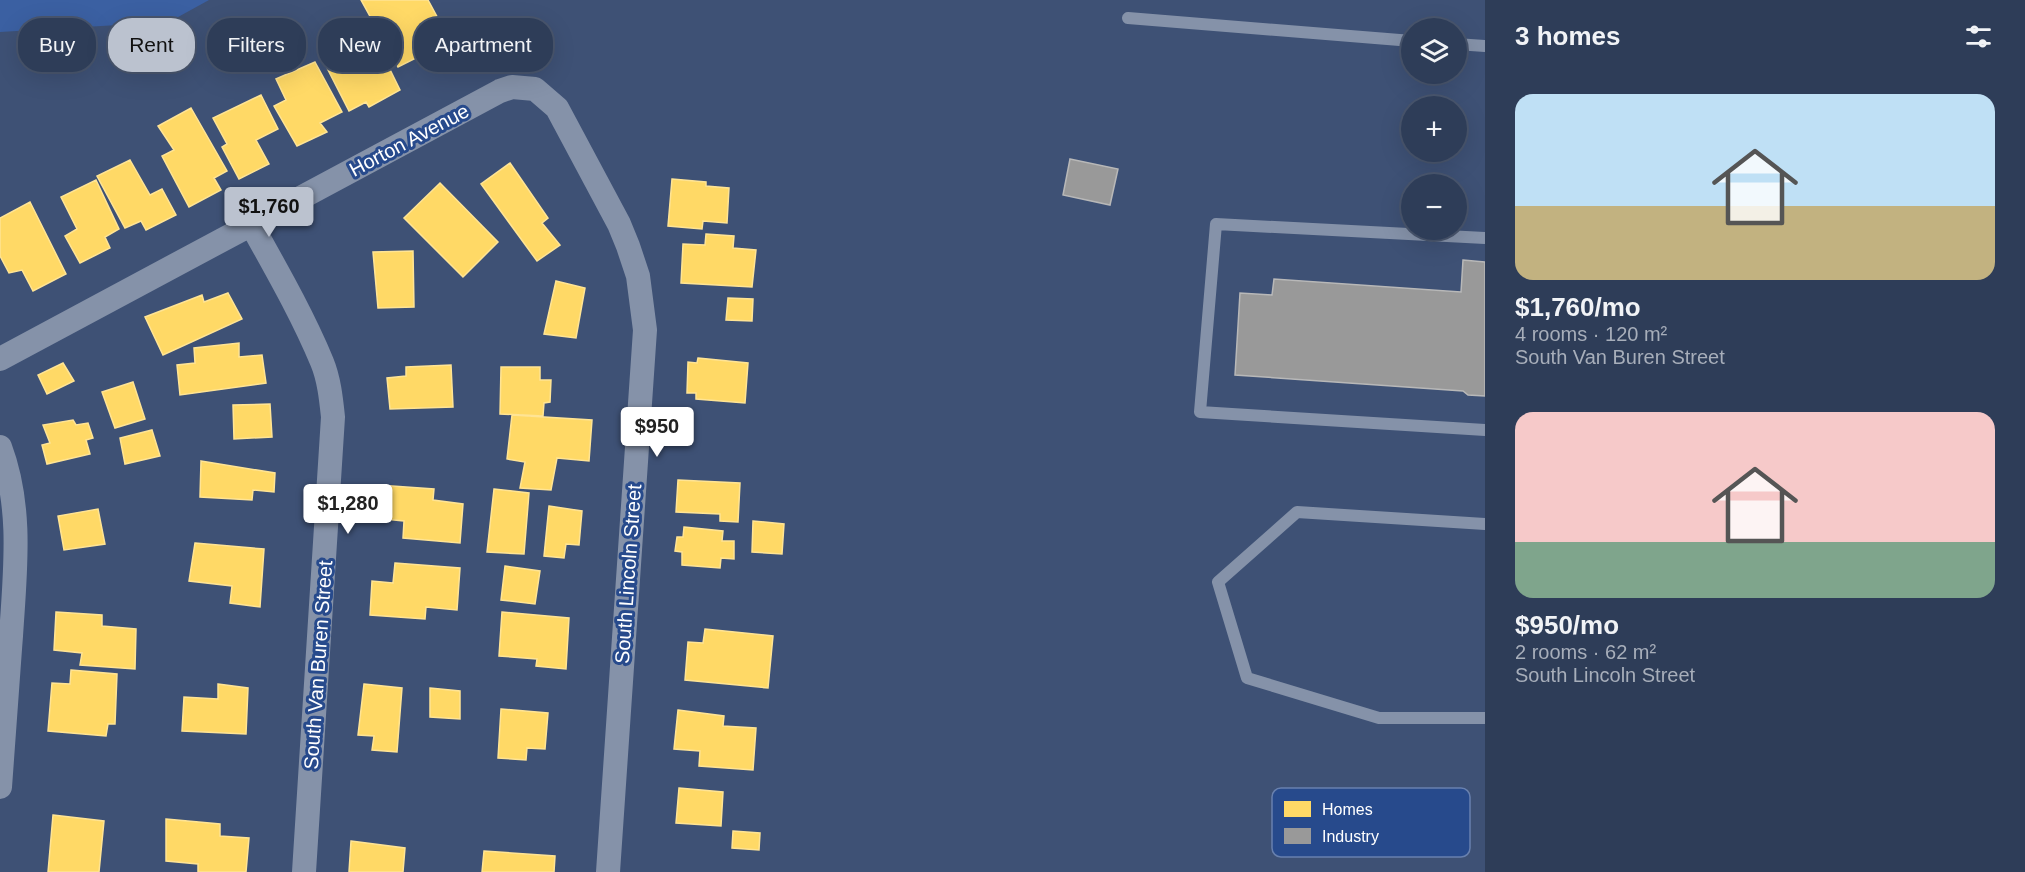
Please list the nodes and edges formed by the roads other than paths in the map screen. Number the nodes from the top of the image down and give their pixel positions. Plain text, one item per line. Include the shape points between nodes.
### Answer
1 (1128, 18) dead end
2 (1401, 39) edge
3 (1467, 45) edge
4 (1485, 46) edge
5 (535, 89) joint
6 (251, 224) junction
7 (1485, 238) edge
8 (0, 359) edge
9 (1485, 430) edge
10 (0, 447) edge
11 (1485, 524) edge
12 (1485, 718) edge
13 (0, 787) edge
14 (304, 872) edge
15 (608, 872) edge

1 - 2 lane
3 - 4 lane
5 - 6 street, Horton Avenue via 512,87 501,91
5 - 15 street, South Lincoln Street via 557,108 619,224 638,276 645,330
6 - 8 street, Horton Avenue
6 - 14 street, South Van Buren Street via 322,363 333,417
7 - 9 lane via 1216,224 1200,412
10 - 13 street via 14,494 16,520
11 - 12 lane via 1297,512 1218,582 1247,678 1379,718

